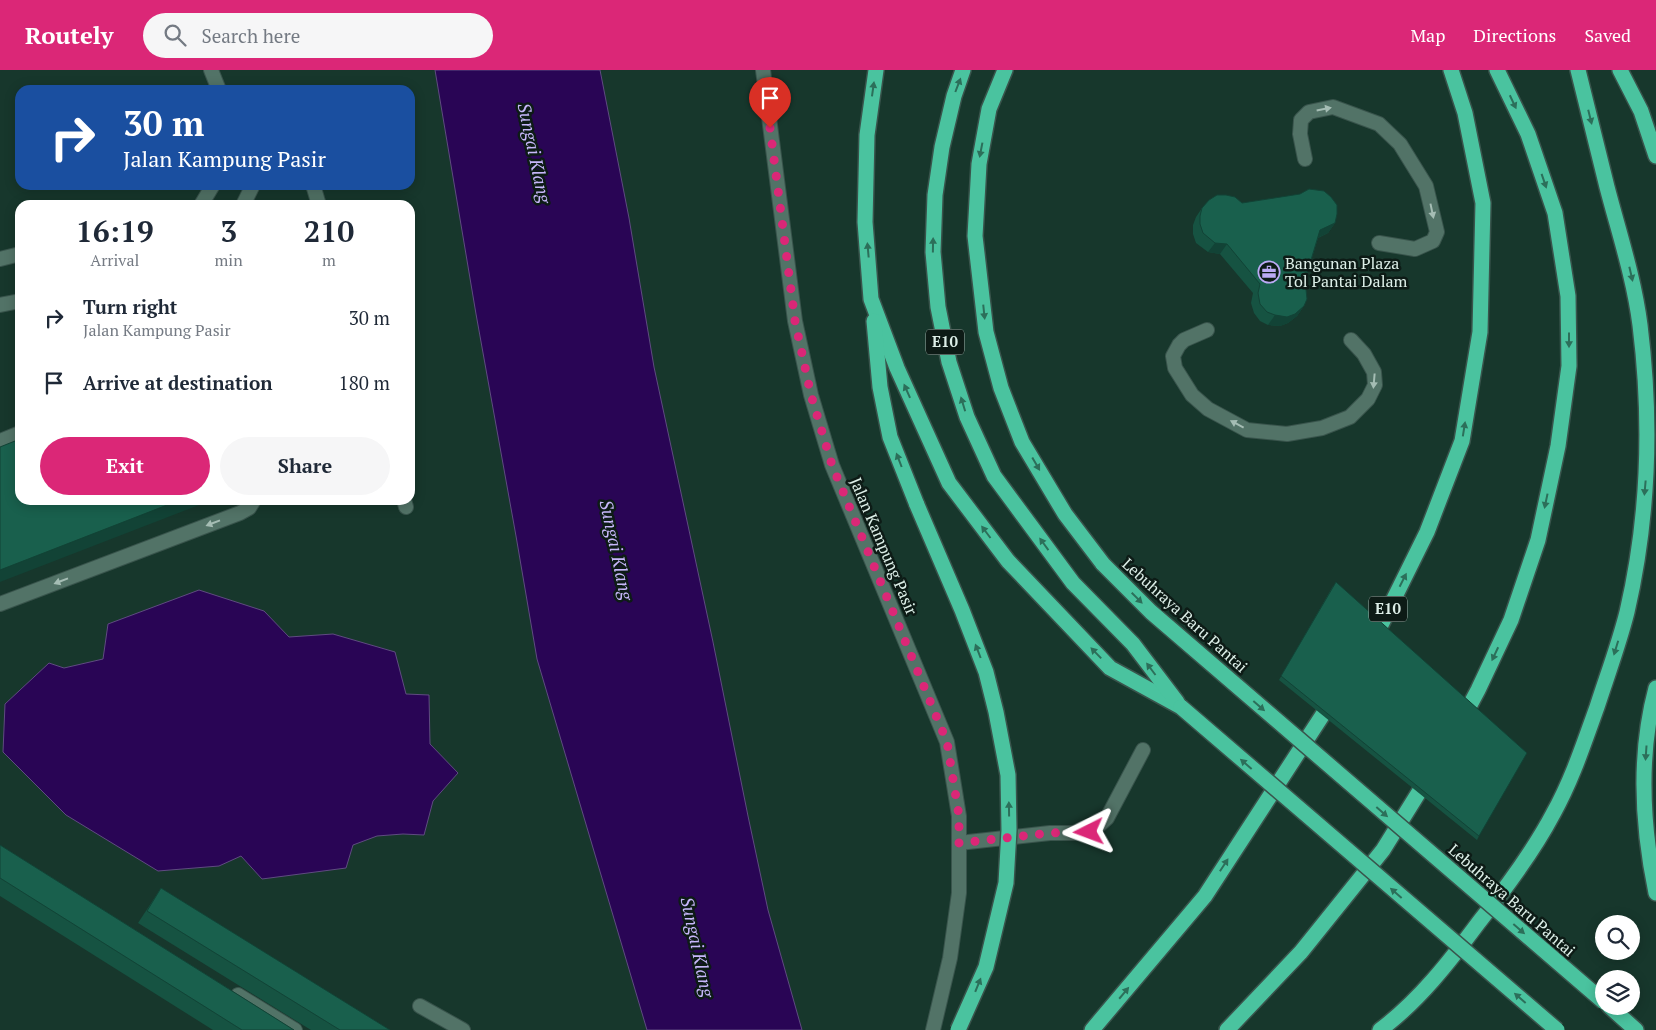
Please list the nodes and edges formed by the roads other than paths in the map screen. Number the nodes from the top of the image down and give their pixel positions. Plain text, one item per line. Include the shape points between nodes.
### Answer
1 (211, 70) edge
2 (763, 70) edge
3 (876, 70) edge
4 (964, 70) edge
5 (1005, 70) edge
6 (1451, 70) edge
7 (1497, 70) edge
8 (1578, 70) edge
9 (1620, 70) edge
10 (216, 85) edge
11 (1656, 156) edge
12 (1305, 159) dead end
13 (1379, 244) dead end
14 (15, 255) edge
15 (0, 258) edge
16 (871, 299) junction
17 (15, 302) edge
18 (0, 305) edge
19 (1207, 330) dead end
20 (1351, 340) dead end
21 (15, 435) edge
22 (0, 441) edge
23 (251, 505) edge
24 (0, 604) edge
25 (1364, 650) edge
26 (1656, 688) edge
27 (1339, 689) edge
28 (1181, 708) junction
29 (1455, 732) edge
30 (1143, 750) dead end
31 (1435, 766) edge
32 (959, 843) junction
33 (1656, 893) edge
34 (228, 988) edge
35 (1595, 994) edge
36 (420, 1006) dead end
37 (1618, 1015) edge
38 (295, 1030) edge
39 (463, 1030) edge
40 (933, 1030) edge
41 (958, 1030) edge
42 (1092, 1030) edge
43 (1227, 1030) edge
44 (1380, 1030) edge
45 (1557, 1030) edge
46 (1636, 1030) edge

1 - 10 street
2 - 32 street, Jalan Kampung Pasir via 795,321 811,395 832,465 947,742 959,816
16 -> 3 highway, E10 via 865,222 866,144
28 -> 4 highway, E10 via 1133,644 1073,583 994,476 967,417 949,362 938,307 933,252 935,195 942,147
5 -> 35 highway, Lebuhraya Baru Pantai / E10, bridge via 989,109 979,164 975,236 986,332 1000,388 1022,442 1065,514 1103,564 1151,612
25 -> 6 highway, E10 via 1380,627 1427,532 1462,441 1480,332 1483,203 1466,113
7 -> 29 highway via 1528,134 1555,213 1568,296 1569,366 1558,446 1538,540 1511,620
8 -> 44 highway via 1632,277 1645,372 1648,463 1641,540 1627,613 1579,758 1553,814 1513,878 1472,932 1425,990
9 - 11 highway via 1641,111
12 -> 13 street via 1301,120 1309,112 1333,107 1379,124 1400,144 1426,186 1436,232 1433,241 1414,249
14 - 15 street
28 -> 16 highway, E10 via 1110,668 1008,560 949,483 897,368
41 -> 16 highway, bridge via 986,967 1006,883 1008,775 986,672 890,437 880,386
17 - 18 street
20 -> 19 street via 1374,372 1375,385 1368,400 1350,417 1322,428 1287,434 1247,430 1208,409 1192,395 1175,368 1174,356 1184,340
21 - 22 street
23 -> 24 street via 240,513
26 -> 33 highway via 1646,749 1643,796
42 -> 27 highway via 1205,896
45 -> 28 highway, E10, bridge
30 - 32 street via 1107,818 1096,828 1081,833 1050,833
31 - 43 highway via 1377,857 1301,952
32 - 40 street, Jalan Kampung Pasir via 959,893 950,958
34 - 38 street
36 - 39 street
37 - 46 highway

